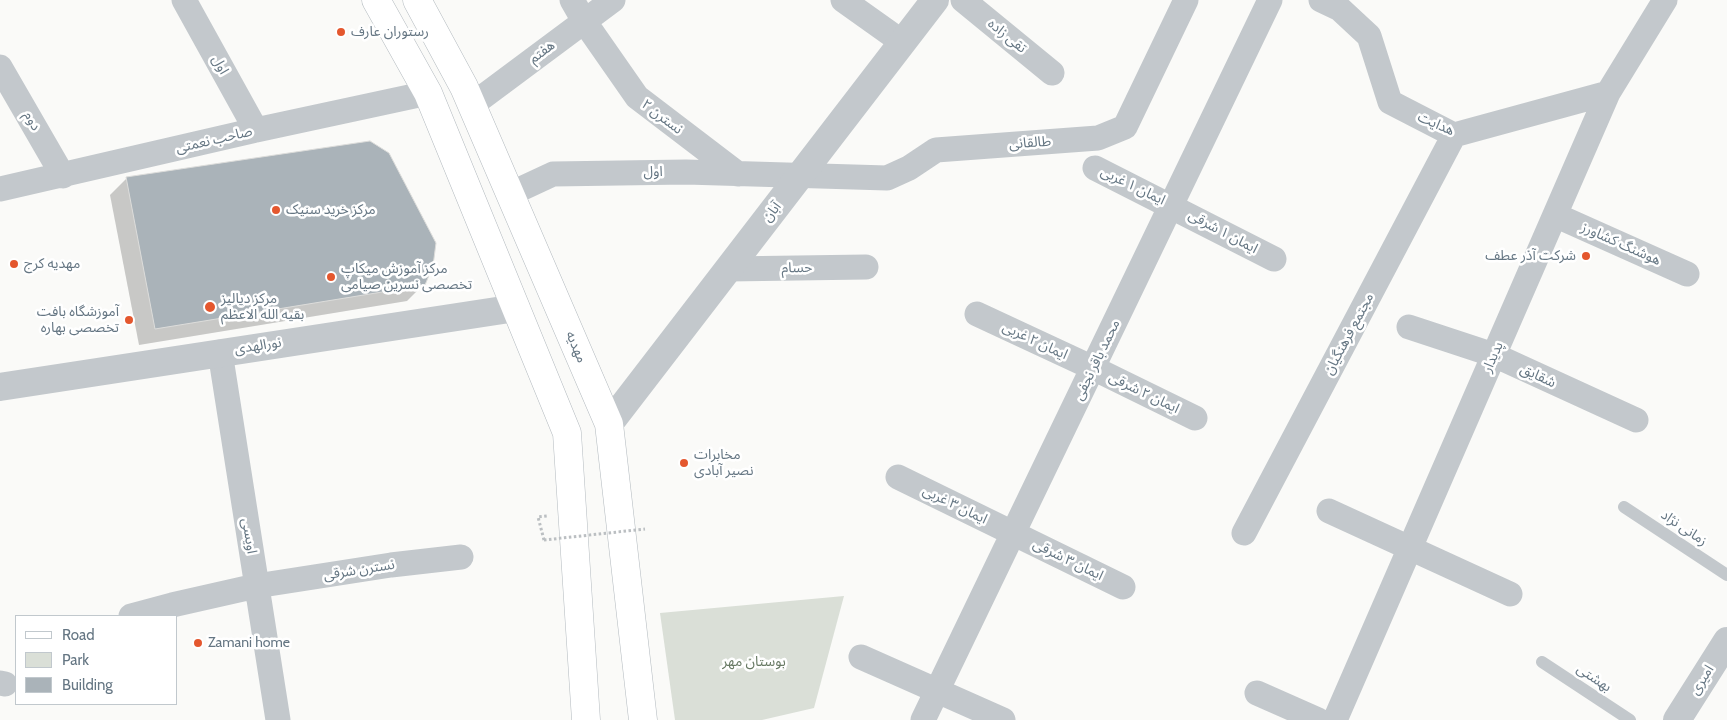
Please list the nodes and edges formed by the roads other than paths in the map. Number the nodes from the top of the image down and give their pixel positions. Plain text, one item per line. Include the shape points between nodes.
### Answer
1 (184, 0) edge
2 (376, 0) edge
3 (417, 0) edge
4 (613, 0) edge
5 (843, 0) edge
6 (934, 0) edge
7 (963, 0) edge
8 (1186, 0) edge
9 (1270, 0) edge
10 (1322, 0) edge
11 (1665, 0) edge
12 (578, 11) edge
13 (902, 42) junction
14 (0, 67) edge
15 (1052, 73) dead end
16 (428, 93) junction
17 (1608, 93) junction
18 (472, 105) junction
19 (256, 130) junction
20 (1454, 135) junction
21 (1095, 168) dead end
22 (738, 174) junction
23 (800, 175) junction
24 (63, 176) junction
25 (0, 189) edge
26 (510, 194) junction
27 (1171, 205) junction
28 (1555, 215) junction
29 (1274, 259) dead end
30 (866, 267) dead end
31 (728, 269) junction
32 (1687, 274) dead end
33 (516, 308) junction
34 (977, 314) dead end
35 (1410, 327) dead end
36 (220, 352) junction
37 (1494, 356) junction
38 (1093, 368) junction
39 (0, 387) edge
40 (1195, 418) dead end
41 (1636, 420) dead end
42 (609, 424) junction
43 (898, 477) dead end
44 (1624, 506) dead end
45 (1329, 511) dead end
46 (1013, 533) junction
47 (1244, 533) dead end
48 (1410, 547) junction
49 (461, 557) dead end
50 (1727, 575) edge
51 (256, 586) junction
52 (1123, 587) dead end
53 (1510, 594) dead end
54 (135, 615) edge
55 (1727, 641) edge
56 (861, 657) dead end
57 (1542, 662) dead end
58 (937, 691) junction
59 (1257, 694) dead end
60 (278, 720) edge
61 (586, 720) edge
62 (643, 720) edge
63 (923, 720) edge
64 (1003, 720) edge
65 (1318, 720) edge
66 (1335, 720) edge
67 (1630, 720) edge
68 (1676, 720) edge

1 - 19 street, اول
2 - 16 main road
3 - 18 main road, مهدیه
4 - 12 street, هفتم
5 - 13 street
6 - 13 street, آبان
7 - 15 street, تقی زاده
8 - 23 street, طالقانی via 1125,127 1098,138 936,150 887,178
9 - 27 street, محمد باقر نجفی
10 - 20 street, هدایت via 1340,9 1369,36 1390,102
11 - 17 street, پدیدار
12 - 18 street, هفتم
12 - 22 street, نسترن ۲ via 636,97
13 - 23 street, آبان
14 - 24 street, دوم
16 - 19 street, صاحب نعمتی
16 - 33 main road
17 - 20 street, هدایت
17 - 28 street, پدیدار
18 - 26 main road, مهدیه
19 - 24 street, صاحب نعمتی
20 - 47 street, مجتمع فرهنگیان
21 - 27 street, ایمان ۱ غربی
22 - 23 street, اول
22 - 26 street, اول via 553,174
23 - 31 street, آبان
24 - 25 street, صاحب نعمتی
26 - 42 main road, مهدیه
27 - 29 street, ایمان ۱ شرقی
27 - 38 street, محمد باقر نجفی
28 - 32 street, هوشنگ کشاورز
28 - 37 street, پدیدار
30 - 31 street, حسام
31 - 42 street, آبان
33 - 36 street, نورالهدی
33 - 61 main road via 567,433
34 - 38 street, ایمان ۲ غربی
35 - 37 street, شقایق
36 - 39 street, نورالهدی
36 - 51 street, اویسی
37 - 41 street, شقایق
37 - 48 street, پدیدار
38 - 40 street, ایمان ۲ شرقی
38 - 46 street, محمد باقر نجفی
42 - 62 main road, مهدیه
43 - 46 street, ایمان ۳ غربی
44 - 50 lane, زمانی نژاد
45 - 48 street
46 - 52 street, ایمان ۳ شرقی
46 - 58 street, محمد باقر نجفی
48 - 53 street
48 - 66 street, پدیدار
49 - 51 street, نسترن شرقی
51 - 54 street, نسترن شرقی
51 - 60 street, اویسی
55 - 68 street, امیری
56 - 58 street
57 - 67 lane, بهشتی
58 - 63 street, محمد باقر نجفی
58 - 64 street
59 - 65 street

